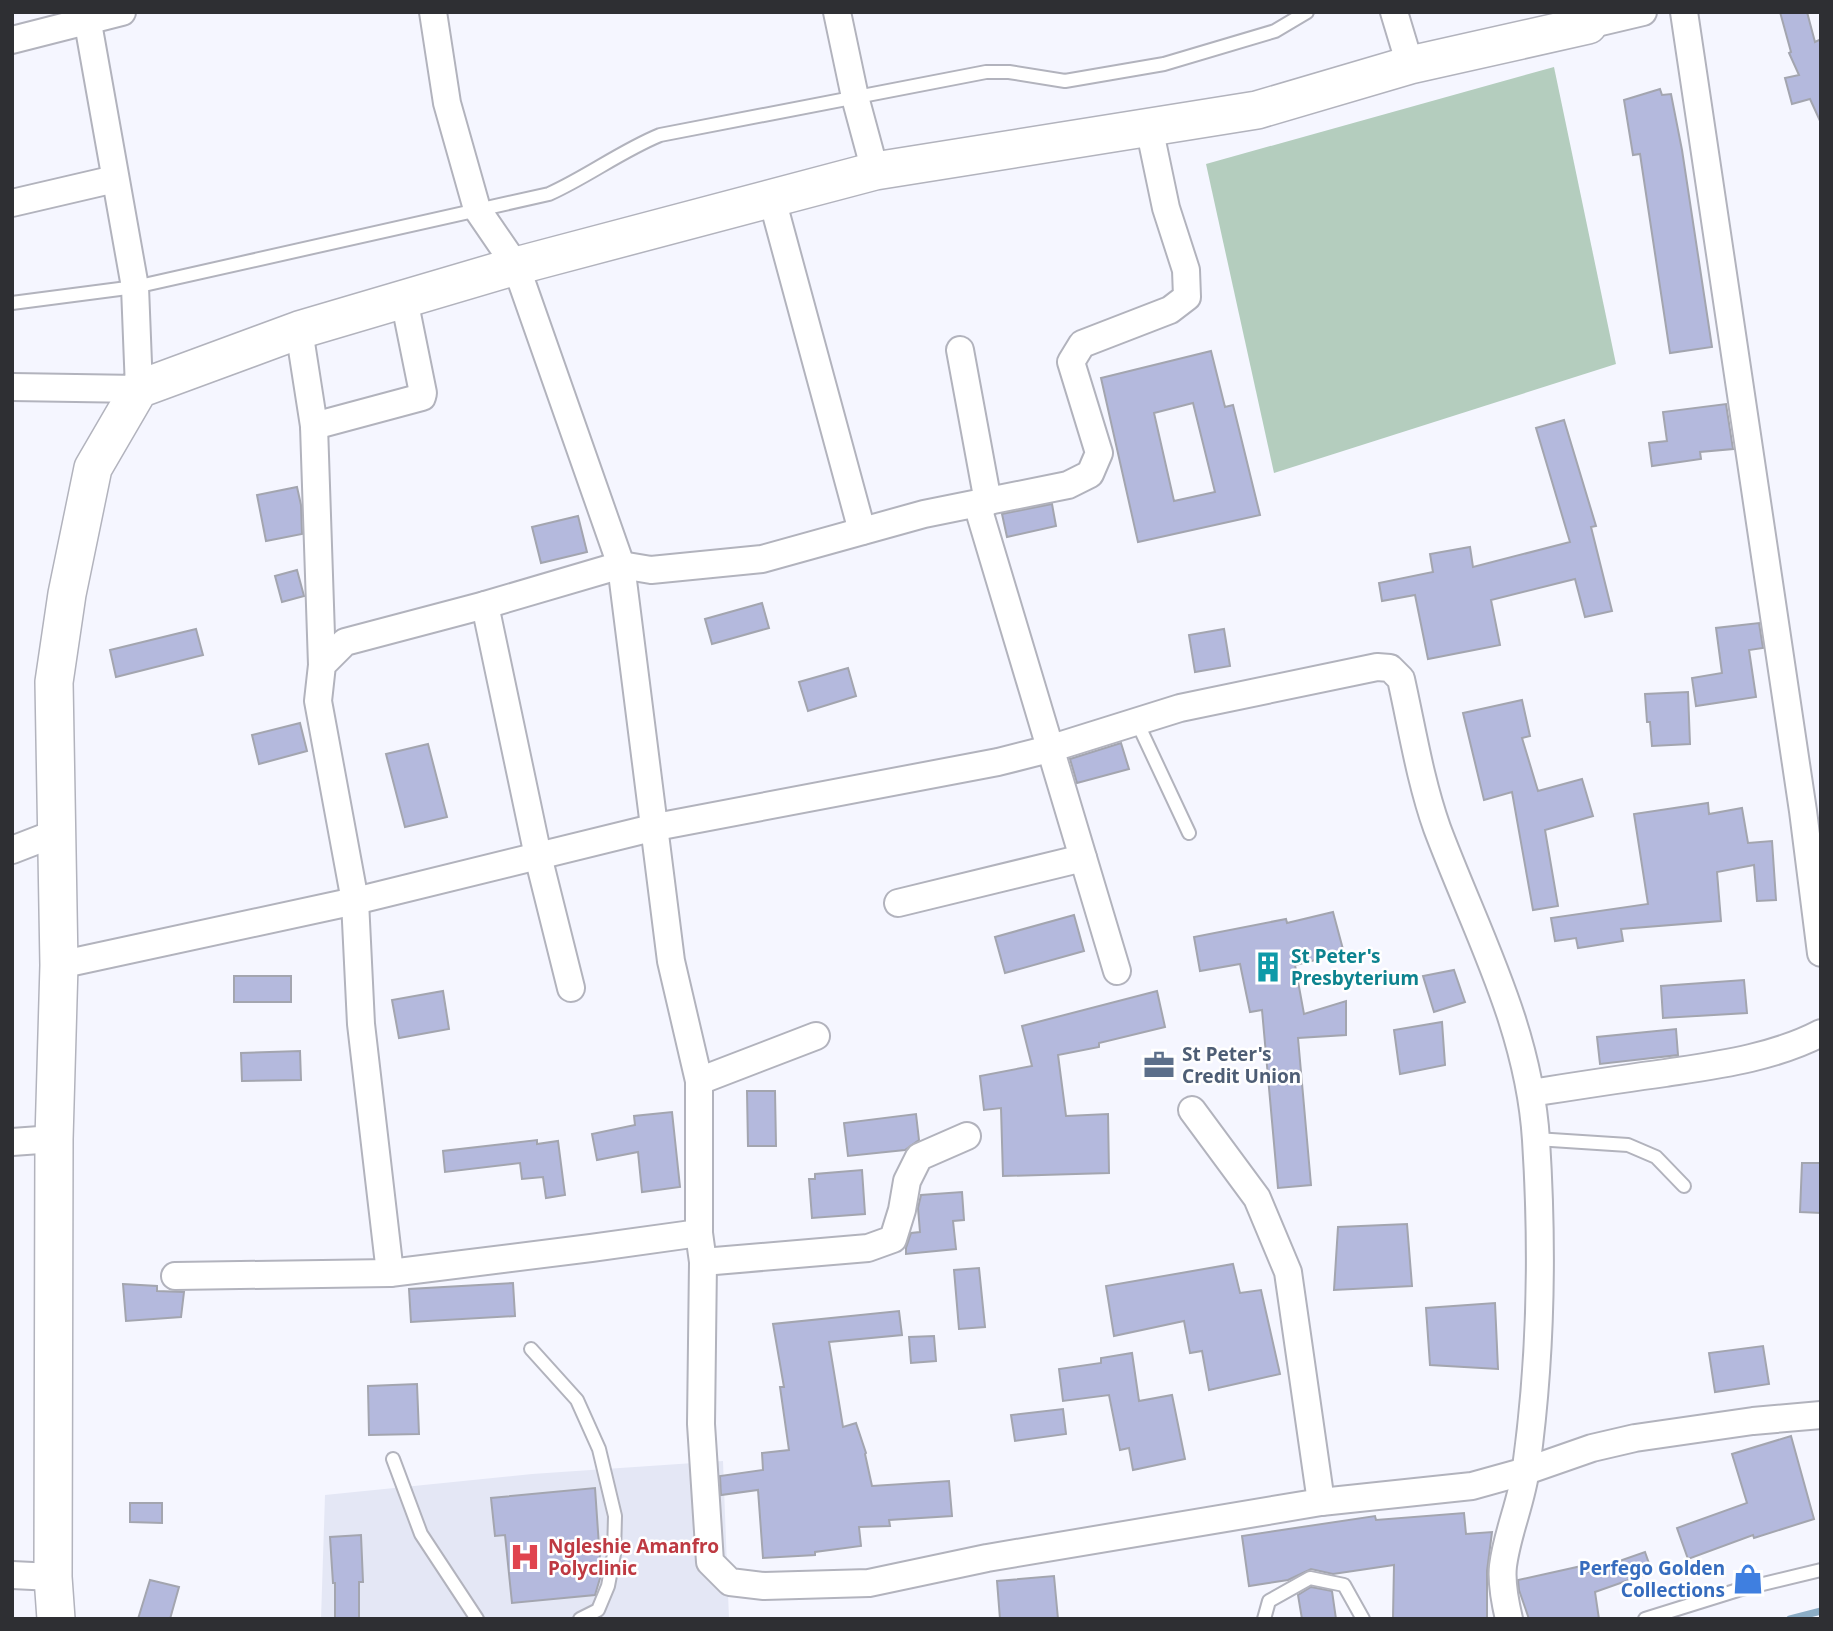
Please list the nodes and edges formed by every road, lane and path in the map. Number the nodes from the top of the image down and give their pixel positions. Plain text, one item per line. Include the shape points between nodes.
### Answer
1 (122, 12) edge
2 (433, 12) edge
3 (837, 12) edge
4 (1307, 12) edge
5 (1394, 12) edge
6 (1643, 12) edge
7 (1684, 12) edge
8 (87, 17) edge
9 (1591, 19) edge
10 (12, 40) edge
11 (1410, 65) junction
12 (855, 97) junction
13 (1149, 127) junction
14 (875, 171) junction
15 (115, 179) junction
16 (772, 199) junction
17 (12, 203) edge
18 (477, 209) junction
19 (516, 266) junction
20 (135, 287) junction
21 (404, 299) junction
22 (12, 303) edge
23 (299, 330) junction
24 (960, 350) dead end
25 (12, 387) edge
26 (139, 389) junction
27 (314, 426) junction
28 (982, 503) junction
29 (862, 531) junction
30 (621, 565) junction
31 (485, 606) junction
32 (322, 665) junction
33 (1137, 722) junction
34 (1049, 749) junction
35 (1812, 809) edge
36 (656, 827) junction
37 (56, 833) junction
38 (1189, 833) dead end
39 (12, 850) edge
40 (538, 856) junction
41 (1083, 858) junction
42 (355, 901) junction
43 (898, 903) dead end
44 (1821, 953) edge
45 (59, 965) junction
46 (1117, 971) dead end
47 (571, 989) dead end
48 (1821, 1033) edge
49 (816, 1036) dead end
50 (699, 1081) junction
51 (1531, 1093) junction
52 (1192, 1110) dead end
53 (967, 1136) dead end
54 (54, 1139) junction
55 (1536, 1139) junction
56 (12, 1142) edge
57 (1684, 1185) dead end
58 (699, 1233) junction
59 (703, 1262) junction
60 (390, 1273) junction
61 (175, 1276) dead end
62 (531, 1349) dead end
63 (1821, 1415) edge
64 (393, 1459) dead end
65 (1526, 1471) junction
66 (1321, 1502) junction
67 (1821, 1570) edge
68 (12, 1576) edge
69 (53, 1577) junction
70 (56, 1619) edge
71 (477, 1619) edge
72 (580, 1619) edge
73 (1264, 1619) edge
74 (1363, 1619) edge
75 (1509, 1619) edge
76 (1645, 1619) edge

1 - 8 street
2 - 18 street via 447,103
3 - 12 street
4 - 12 lane via 1275,31 1164,64 1065,82 986,72
5 - 11 street
6 - 9 street
7 - 35 street
8 - 10 street
8 - 15 street
9 - 11 street
11 - 13 street via 1257,110
12 - 14 street
12 - 18 lane via 660,135 549,194
13 - 14 street
13 - 28 street via 1166,208 1186,270 1188,297 1170,310 1082,344 1071,362 1099,453 1090,474 1068,485
14 - 16 street
15 - 17 street
15 - 20 street
16 - 19 street
16 - 29 street
18 - 19 street
18 - 20 lane
19 - 21 street
19 - 30 street
20 - 22 lane
20 - 26 street
21 - 23 street
21 - 27 street via 422,397
23 - 26 street
23 - 27 street
24 - 28 street
25 - 26 street
26 - 37 street via 93,468 66,594 54,682
27 - 32 street
28 - 29 street
28 - 34 street
29 - 30 street via 762,559 651,570
30 - 31 street
30 - 36 street
31 - 32 street via 345,642
31 - 40 street
32 - 42 street via 318,701
33 - 34 street
33 - 38 lane
33 - 51 street via 1193,705 1390,668 1401,679 1424,787 1510,1008
34 - 36 street
34 - 41 street
35 - 44 street
36 - 40 street
36 - 50 street via 671,961
37 - 39 street
37 - 45 street
40 - 42 street
40 - 47 street
41 - 43 street
41 - 46 street
42 - 45 street
42 - 60 street via 361,1024
45 - 54 street
48 - 51 street via 1768,1054
49 - 50 street
50 - 58 street
51 - 55 street
52 - 66 street via 1257,1198 1288,1272
53 - 59 street via 919,1157 907,1181 893,1239 868,1248
54 - 56 street
54 - 69 street
55 - 57 lane via 1628,1145 1656,1157
55 - 65 street via 1538,1326
58 - 59 street
58 - 60 street
59 - 66 street via 701,1424 710,1562 730,1582 764,1586 869,1583 987,1558
60 - 61 street
62 - 72 lane via 577,1400 598,1449 615,1516 608,1586 598,1610
63 - 65 street via 1635,1438
64 - 71 lane via 421,1534
65 - 66 street via 1472,1486
65 - 75 street via 1503,1569
67 - 76 lane
68 - 69 street
69 - 70 street
73 - 74 lane via 1269,1601 1310,1578 1344,1585

